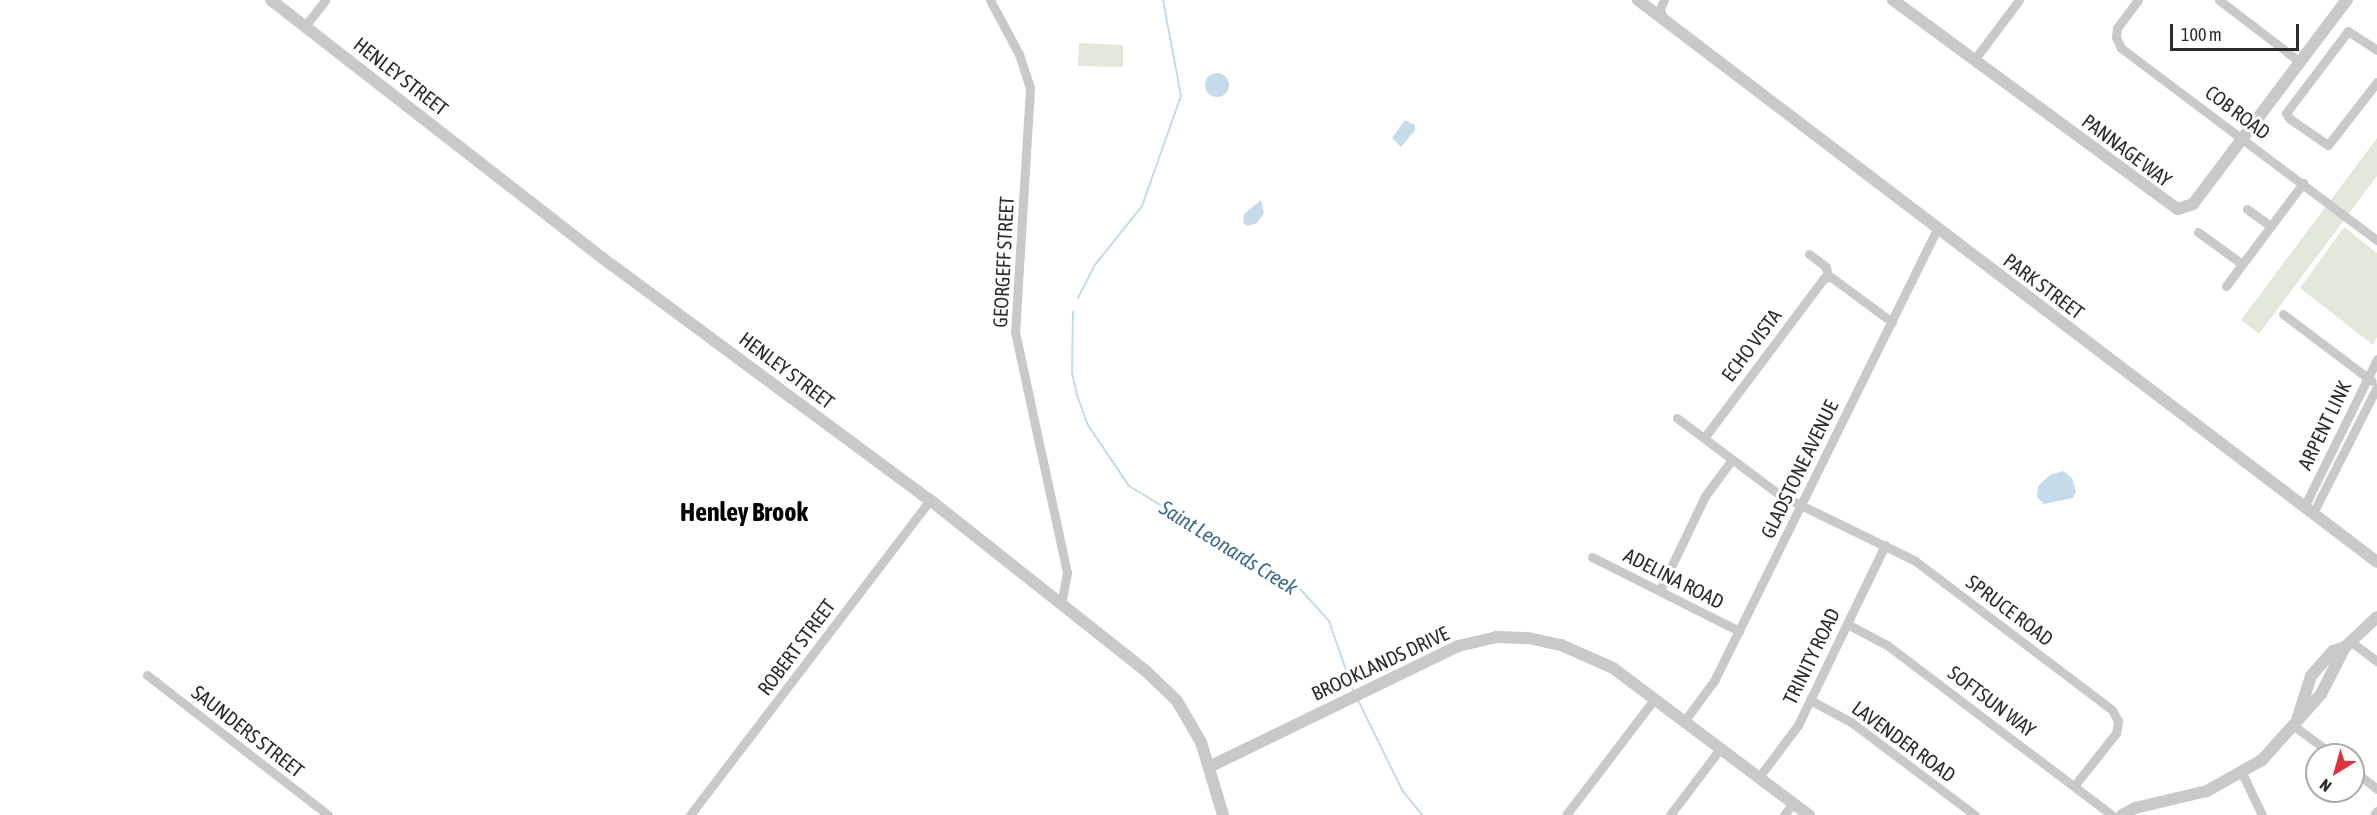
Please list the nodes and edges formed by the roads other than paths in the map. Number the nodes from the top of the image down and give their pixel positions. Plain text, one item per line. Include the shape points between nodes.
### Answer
1 (271, 0) edge
2 (325, 0) edge
3 (990, 0) edge
4 (1630, 0) edge
5 (1638, 0) edge
6 (1664, 0) edge
7 (1893, 0) edge
8 (2019, 0) edge
9 (2138, 0) edge
10 (2219, 0) edge
11 (2347, 0) edge
12 (1663, 18) junction
13 (305, 26) junction
14 (2377, 37) edge
15 (1688, 41) junction
16 (2374, 47) edge
17 (1974, 60) junction
18 (2300, 62) junction
19 (2377, 82) edge
20 (2243, 139) junction
21 (2302, 183) junction
22 (2247, 209) dead end
23 (2270, 226) junction
24 (1937, 229) junction
25 (2198, 231) dead end
26 (2377, 240) edge
27 (1809, 254) dead end
28 (2242, 264) junction
29 (1828, 277) junction
30 (2226, 286) dead end
31 (2283, 314) dead end
32 (1892, 322) junction
33 (2377, 359) edge
34 (2368, 378) junction
35 (2377, 386) edge
36 (1677, 418) dead end
37 (1704, 438) junction
38 (1731, 461) junction
39 (930, 500) junction
40 (1801, 506) junction
41 (2309, 510) junction
42 (1885, 545) junction
43 (1592, 557) dead end
44 (2377, 562) edge
45 (1660, 590) junction
46 (1062, 601) junction
47 (2377, 617) edge
48 (1847, 624) junction
49 (1739, 631) junction
50 (2348, 644) junction
51 (2377, 661) edge
52 (147, 675) dead end
53 (1655, 698) junction
54 (1810, 700) junction
55 (1685, 720) junction
56 (2296, 724) junction
57 (2319, 743) edge
58 (1720, 749) junction
59 (1211, 766) junction
60 (2242, 773) junction
61 (1759, 777) junction
62 (2365, 780) edge
63 (2075, 785) junction
64 (2377, 789) edge
65 (1793, 803) junction
66 (2377, 811) edge
67 (328, 815) edge
68 (690, 815) edge
69 (1223, 815) edge
70 (1566, 815) edge
71 (1670, 815) edge
72 (1784, 815) edge
73 (1809, 815) edge
74 (1975, 815) edge
75 (2112, 815) edge
76 (2122, 815) edge
77 (2262, 815) edge
78 (2374, 815) edge

1 - 13 street, HENLEY STREET
2 - 13 street
3 - 46 street, GEORGEFF STREET via 1019,54 1030,88 1016,332 1067,572
4 - 15 street, PARK STREET
5 - 12 street, PARK STREET
6 - 12 street via 1660,9
7 - 17 street, PANNAGE WAY
8 - 17 street
9 - 20 street, COB ROAD via 2117,28 2121,48
10 - 18 street
11 - 18 street, PANNAGE WAY
12 - 15 street, PARK STREET
13 - 39 street, HENLEY STREET via 612,265
14 - 16 street
15 - 24 street, PARK STREET
16 - 19 street via 2354,33 2342,35 2286,113 2328,145
17 - 20 street, PANNAGE WAY via 2173,207 2193,204
18 - 20 street, PANNAGE WAY
20 - 21 street, COB ROAD
21 - 23 street
21 - 26 street, COB ROAD
22 - 23 street
23 - 28 street
24 - 32 street, GLADSTONE AVENUE
24 - 41 street, PARK STREET
25 - 28 street
27 - 29 street via 1826,267
28 - 30 street
29 - 32 street
29 - 37 street, ECHO VISTA
31 - 34 street
32 - 40 street, GLADSTONE AVENUE
33 - 34 street, ARPENT LINK
34 - 35 street
34 - 41 street, ARPENT LINK
35 - 41 street, ARPENT LINK
36 - 37 street, SPRUCE ROAD
37 - 38 street, SPRUCE ROAD
38 - 40 street, SPRUCE ROAD
38 - 45 street via 1705,496
39 - 46 street, HENLEY STREET
39 - 68 street, ROBERT STREET
40 - 42 street, SPRUCE ROAD
40 - 49 street, GLADSTONE AVENUE
41 - 44 street, PARK STREET
42 - 48 street, TRINITY ROAD
42 - 63 street, SPRUCE ROAD via 1914,560 2112,710 2118,721 2116,733
43 - 45 street, ADELINA ROAD
45 - 49 street, ADELINA ROAD
46 - 59 street, HENLEY STREET via 1177,701
47 - 50 street
48 - 54 street, TRINITY ROAD
48 - 63 street, SOFTSUN WAY via 1887,645
49 - 55 street, GLADSTONE AVENUE via 1714,681
50 - 51 street
50 - 56 street via 2321,694
50 - 56 street via 2333,651 2311,676
52 - 67 street, SAUNDERS STREET
53 - 55 street, BROOKLANDS DRIVE
53 - 59 street, BROOKLANDS DRIVE via 1613,668 1561,645 1496,637 1458,646
53 - 70 street
54 - 61 street, TRINITY ROAD via 1790,737
54 - 74 street, LAVENDER ROAD via 1851,722
55 - 58 street, BROOKLANDS DRIVE
56 - 57 street
56 - 60 street via 2262,760
58 - 61 street, BROOKLANDS DRIVE
58 - 71 street
59 - 69 street, HENLEY STREET
60 - 76 street via 2200,794 2135,808
60 - 77 street
61 - 65 street, BROOKLANDS DRIVE
62 - 64 street
63 - 75 street, SOFTSUN WAY
65 - 72 street
65 - 73 street, BROOKLANDS DRIVE
66 - 78 street

